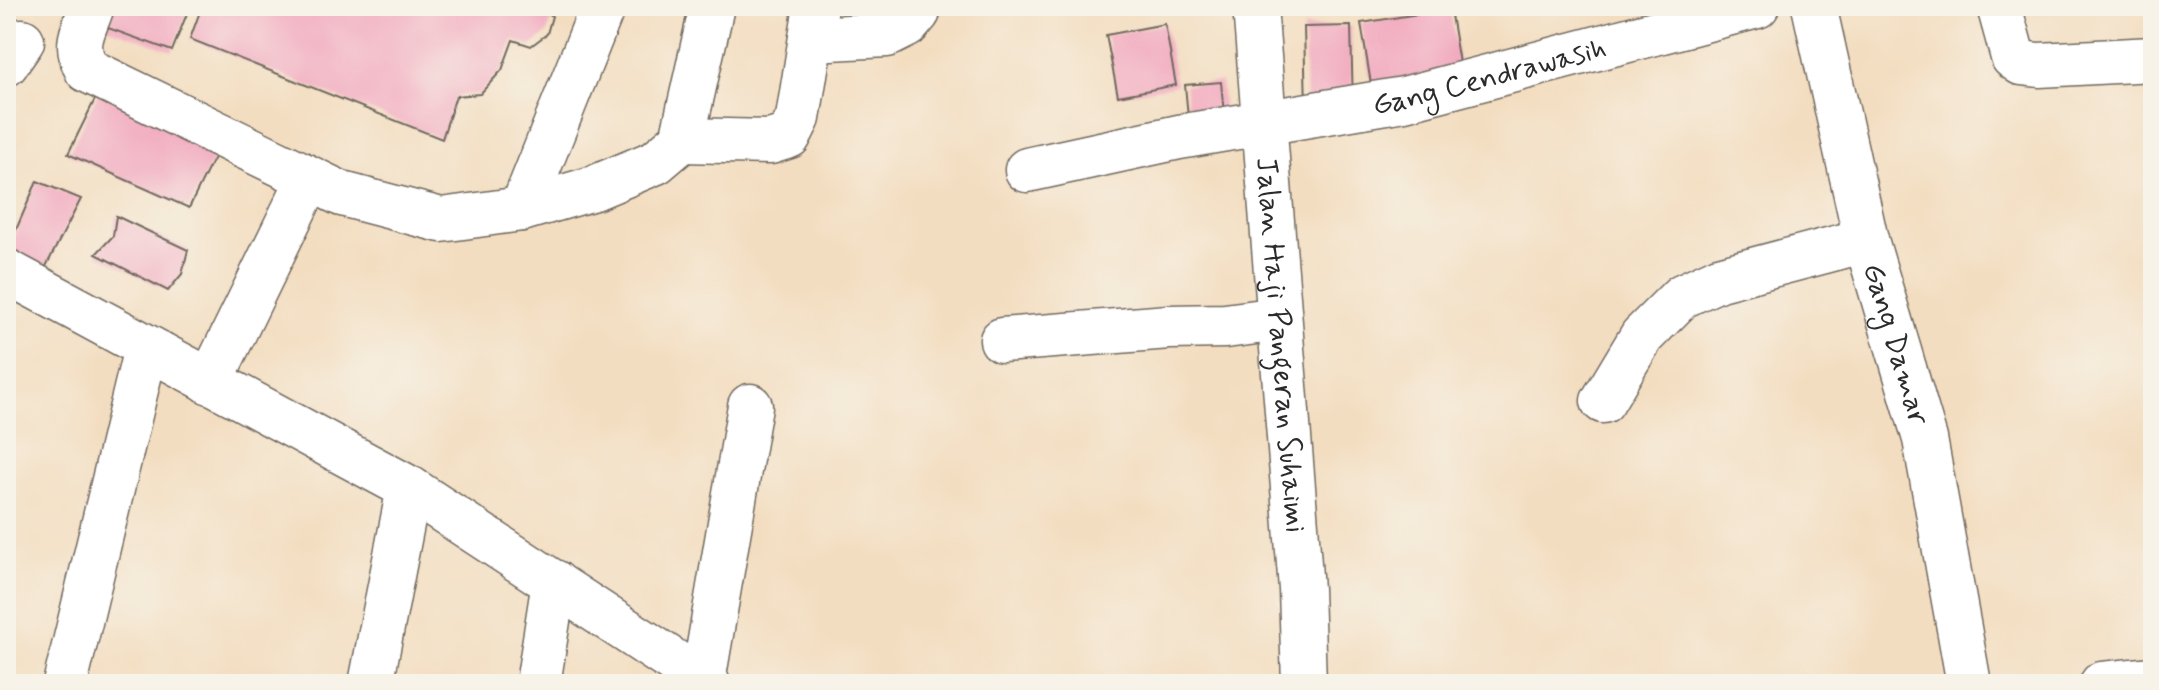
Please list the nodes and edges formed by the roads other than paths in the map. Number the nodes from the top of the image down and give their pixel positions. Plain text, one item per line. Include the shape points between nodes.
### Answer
1 (92, 6) edge
2 (603, 6) edge
3 (712, 6) edge
4 (919, 6) edge
5 (1255, 6) edge
6 (1757, 6) edge
7 (1814, 6) edge
8 (1999, 6) edge
9 (814, 22) edge
10 (2153, 59) edge
11 (1264, 123) junction
12 (682, 140) junction
13 (1027, 170) dead end
14 (309, 179) junction
15 (522, 209) junction
16 (1866, 240) junction
17 (6, 271) edge
18 (1279, 319) junction
19 (1002, 340) dead end
20 (146, 348) junction
21 (210, 382) junction
22 (1603, 401) dead end
23 (750, 406) dead end
24 (409, 488) junction
25 (554, 582) junction
26 (2153, 679) edge
27 (705, 683) edge
28 (65, 684) edge
29 (371, 684) edge
30 (538, 684) edge
31 (1304, 684) edge
32 (1969, 684) edge
33 (2102, 684) edge

1 - 14 street via 79,46 87,70
2 - 15 street
3 - 12 street
4 - 9 street via 907,25 887,35
5 - 11 street, Jalan Haji Pangeran Suhaimi
6 - 11 street, Gang Cendrawasih via 1404,99
7 - 16 street, Gang Damar
8 - 10 street via 2013,57 2021,63
9 - 12 street via 798,118 789,136 770,142
11 - 13 street, Gang Cendrawasih
11 - 18 street, Jalan Haji Pangeran Suhaimi
12 - 15 street via 656,162 594,188
14 - 15 street via 342,194 441,220
14 - 21 street
16 - 22 street via 1719,279 1682,296 1642,336
16 - 32 street, Gang Damar via 1925,439
17 - 20 street
18 - 19 street
18 - 31 street, Jalan Haji Pangeran Suhaimi
20 - 21 street
20 - 28 street
21 - 24 street
23 - 27 street
24 - 25 street
24 - 29 street
25 - 27 street
25 - 30 street
26 - 33 street

